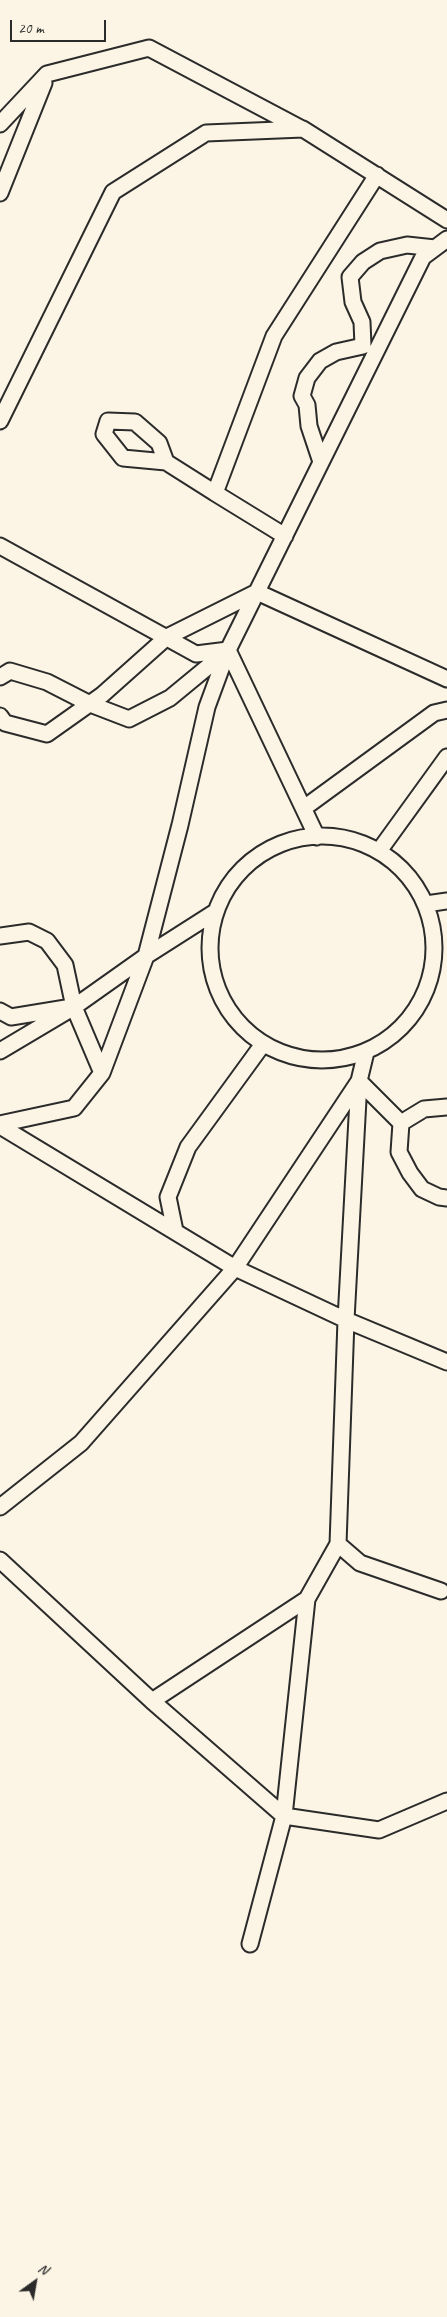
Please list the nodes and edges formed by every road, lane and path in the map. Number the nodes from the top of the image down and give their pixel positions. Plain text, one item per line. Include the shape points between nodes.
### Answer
1 (47, 74) junction
2 (0, 124) edge
3 (303, 129) junction
4 (378, 174) junction
5 (0, 193) edge
6 (447, 220) edge
7 (441, 244) edge
8 (0, 421) edge
9 (166, 462) dead end
10 (322, 462) junction
11 (215, 493) junction
12 (285, 536) junction
13 (0, 546) edge
14 (257, 592) junction
15 (167, 637) junction
16 (228, 650) junction
17 (0, 677) edge
18 (447, 680) edge
19 (90, 704) junction
20 (447, 710) edge
21 (0, 716) edge
22 (447, 757) edge
23 (304, 808) junction
24 (318, 837) junction
25 (380, 850) junction
26 (447, 901) edge
27 (426, 904) junction
28 (214, 912) junction
29 (0, 936) edge
30 (146, 956) junction
31 (74, 1007) junction
32 (0, 1011) edge
33 (263, 1044) junction
34 (0, 1051) edge
35 (366, 1052) junction
36 (102, 1073) junction
37 (359, 1081) junction
38 (447, 1107) edge
39 (400, 1123) junction
40 (0, 1125) edge
41 (447, 1198) edge
42 (175, 1231) junction
43 (235, 1268) junction
44 (346, 1320) junction
45 (447, 1362) edge
46 (0, 1507) edge
47 (338, 1544) junction
48 (0, 1560) edge
49 (441, 1590) dead end
50 (307, 1598) junction
51 (152, 1701) junction
52 (447, 1801) edge
53 (284, 1816) junction
54 (250, 1944) dead end

1 - 2 lane
1 - 3 lane via 149,48
1 - 5 lane
3 - 4 lane
3 - 8 lane via 206,133 113,192
4 - 6 lane
4 - 11 lane via 274,336
7 - 10 lane via 423,257
7 - 10 lane via 407,245 380,251 363,262 350,277 353,302 362,322 363,346 336,352 320,361 307,378 302,396
9 - 11 lane
10 - 12 lane
11 - 12 lane
12 - 14 lane
13 - 15 lane
14 - 15 lane
14 - 16 lane
14 - 18 lane
15 - 16 lane via 196,654
15 - 19 lane
16 - 19 lane via 170,698 129,719
16 - 23 lane
16 - 30 lane via 207,707
17 - 19 lane via 10,671 47,682
19 - 21 lane via 47,734 5,722
20 - 23 lane via 434,714
22 - 25 lane
23 - 24 lane
24 - 25 lane via 341,836
24 - 28 lane via 293,838 257,855 233,878
25 - 27 lane via 403,869
26 - 27 lane
27 - 35 lane via 434,934 432,974 422,1000 398,1031
28 - 30 lane
28 - 33 lane via 209,940 213,978 223,1002 246,1032
29 - 31 lane via 29,932 47,941 65,965
30 - 31 lane
30 - 36 lane
31 - 32 lane via 11,1017
31 - 34 lane
31 - 36 lane
33 - 35 lane via 298,1058 329,1060
33 - 42 lane via 188,1147 168,1197
35 - 37 lane
36 - 40 lane via 74,1108
37 - 39 lane
37 - 43 lane
37 - 44 lane
38 - 39 lane via 424,1109
39 - 41 lane via 399,1152 410,1173 422,1189
40 - 42 lane
42 - 43 lane
43 - 44 lane
43 - 46 lane via 81,1442
44 - 45 lane
44 - 47 lane
47 - 49 lane via 360,1563
47 - 50 lane
48 - 51 lane
50 - 51 lane
50 - 53 lane
51 - 53 lane
52 - 53 lane via 379,1830
53 - 54 lane

